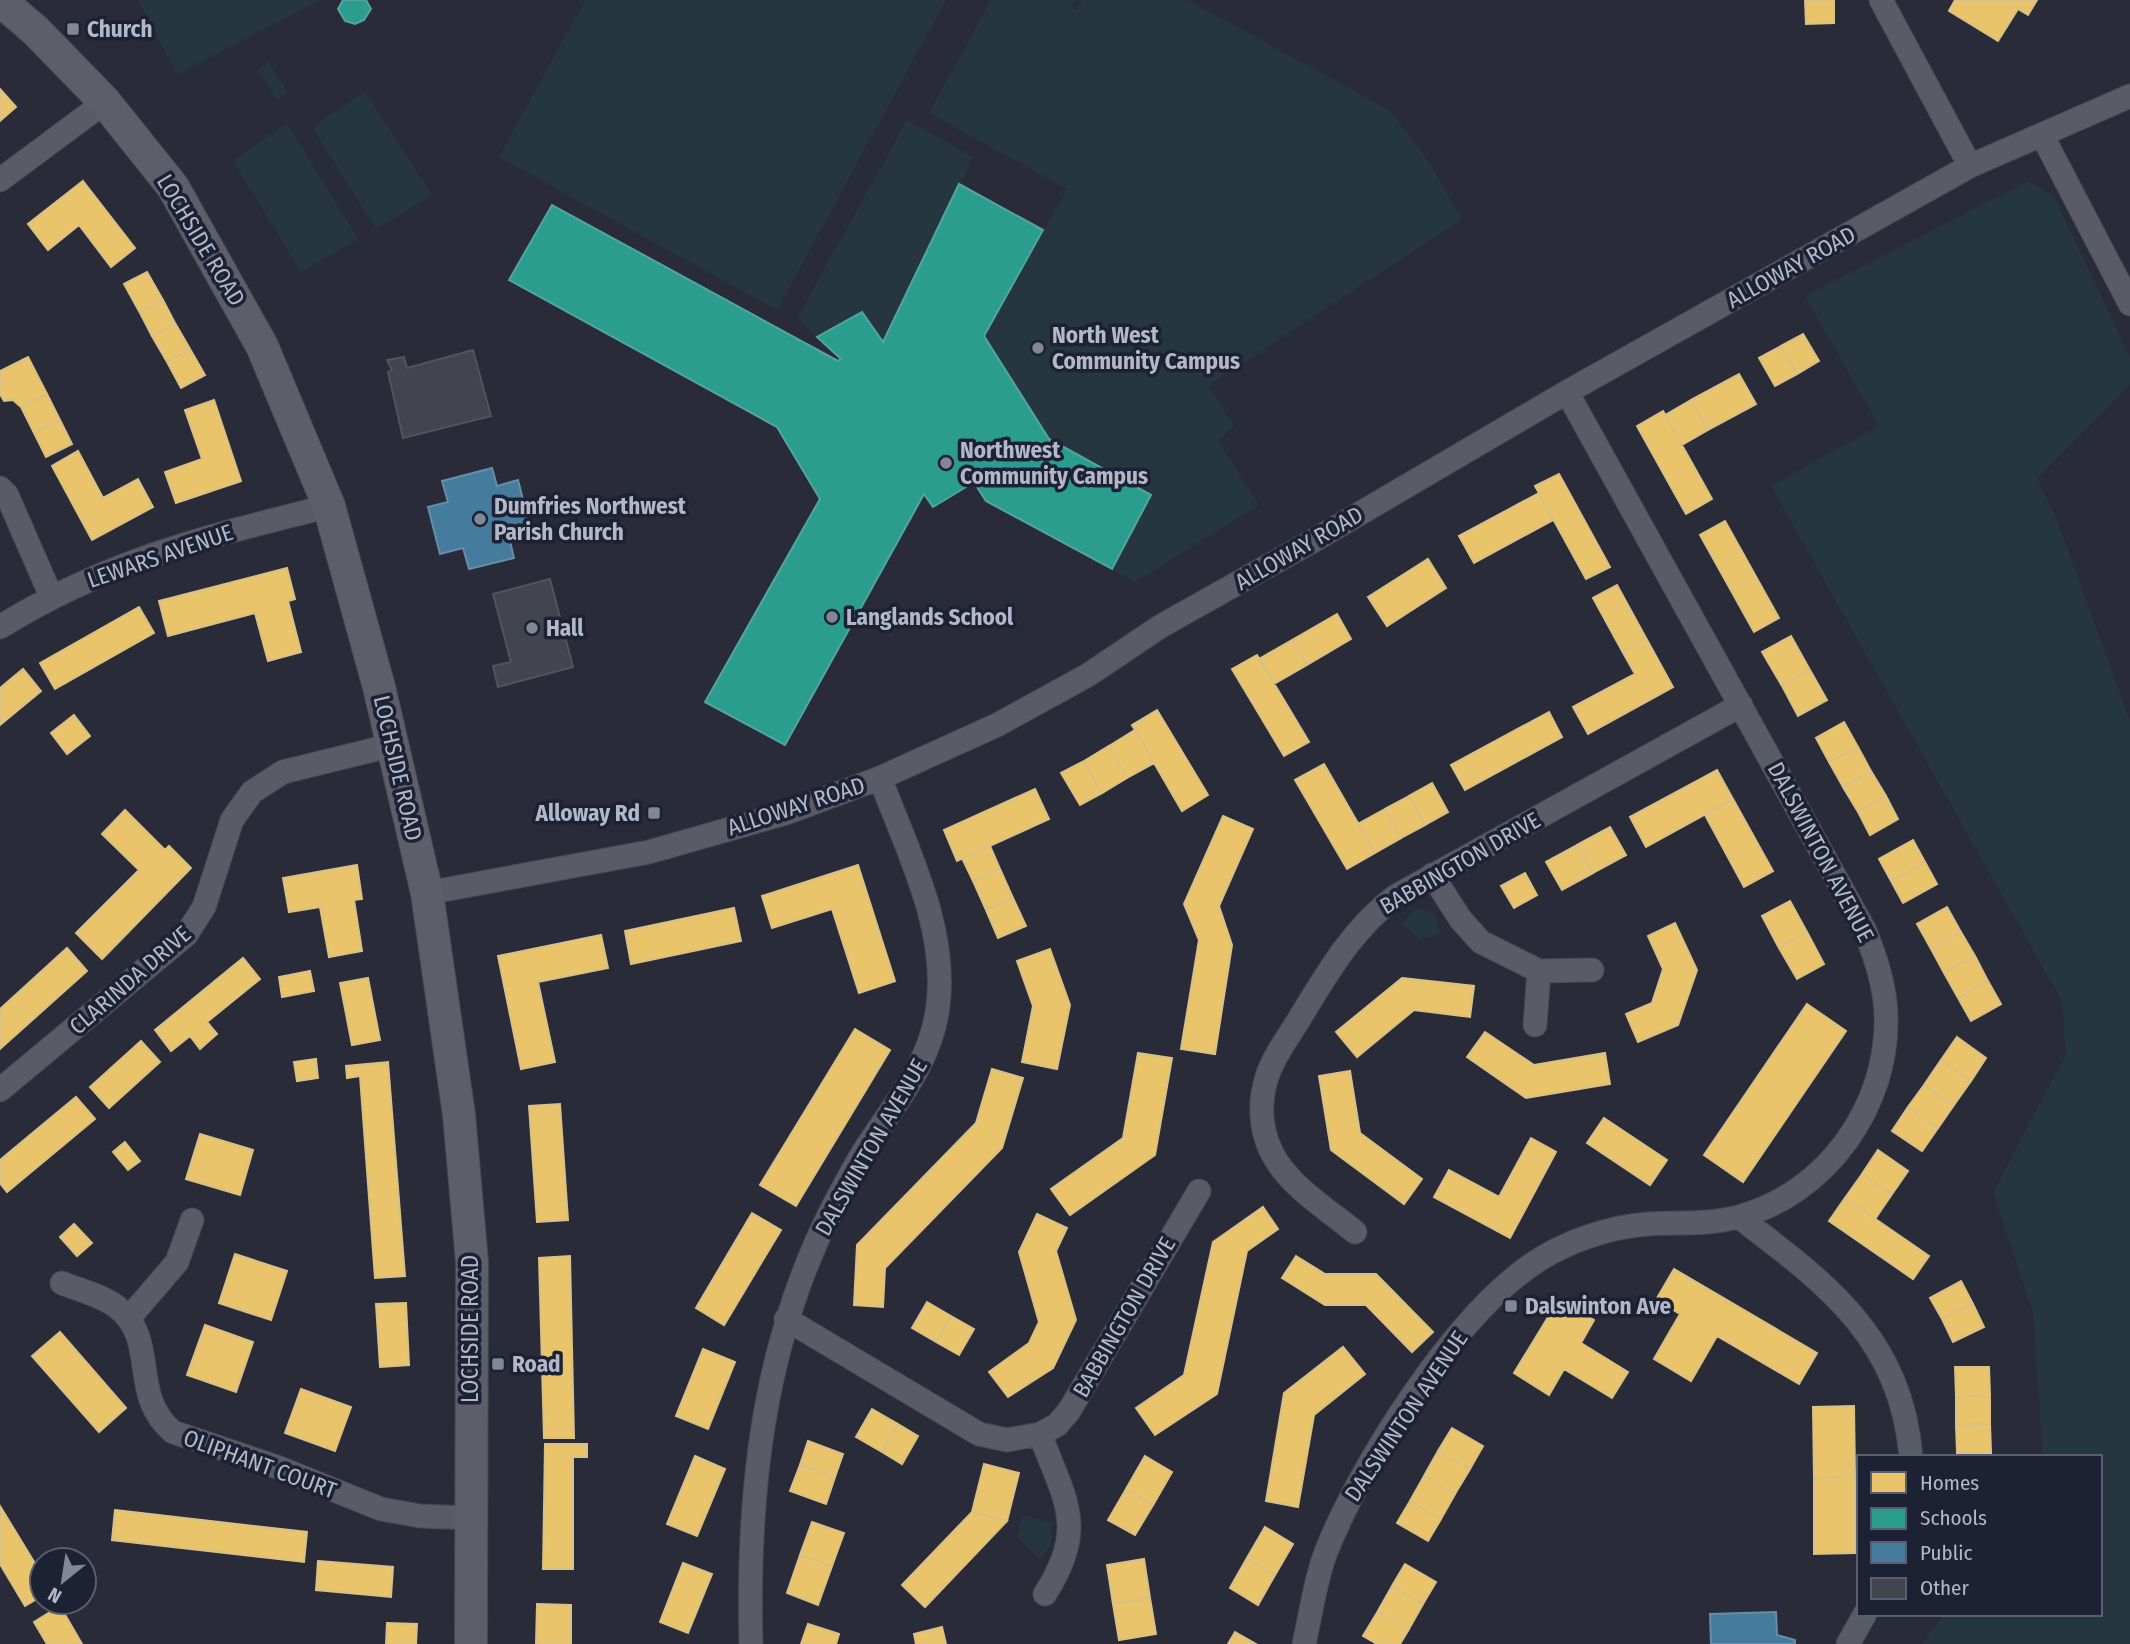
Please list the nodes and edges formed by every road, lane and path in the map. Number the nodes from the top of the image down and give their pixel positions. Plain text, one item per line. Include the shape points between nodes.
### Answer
1 (0, 0) edge
2 (1881, 0) edge
3 (2130, 96) edge
4 (105, 102) junction
5 (2042, 135) junction
6 (1970, 166) junction
7 (0, 180) edge
8 (2130, 304) edge
9 (1567, 392) junction
10 (0, 488) edge
11 (329, 506) junction
12 (51, 596) junction
13 (0, 627) edge
14 (1741, 705) junction
15 (393, 745) junction
16 (880, 778) junction
17 (1432, 875) junction
18 (427, 893) junction
19 (1592, 970) dead end
20 (1539, 971) junction
21 (1535, 1025) dead end
22 (0, 1090) edge
23 (1199, 1191) dead end
24 (1739, 1217) junction
25 (192, 1220) dead end
26 (1355, 1232) dead end
27 (62, 1283) dead end
28 (129, 1318) junction
29 (786, 1319) junction
30 (1040, 1434) junction
31 (1911, 1455) edge
32 (469, 1518) junction
33 (1045, 1594) dead end
34 (1863, 1616) edge
35 (471, 1644) edge
36 (751, 1644) edge
37 (1304, 1644) edge
38 (1848, 1644) edge

1 - 4 street, LOCHSIDE ROAD
2 - 6 street
3 - 5 street, ALLOWAY ROAD
4 - 7 street
4 - 11 street, LOCHSIDE ROAD via 173,187 262,346
5 - 6 street, ALLOWAY ROAD
5 - 8 street
6 - 9 street, ALLOWAY ROAD
9 - 14 street, DALSWINTON AVENUE
9 - 16 street, ALLOWAY ROAD via 1161,626 1054,694
10 - 12 street
11 - 12 street, LEWARS AVENUE via 187,541
11 - 15 street, LOCHSIDE ROAD
12 - 13 street, LEWARS AVENUE
14 - 17 street, BABBINGTON DRIVE
14 - 24 street, DALSWINTON AVENUE via 1864,929 1875,957 1886,1015 1879,1075 1855,1129 1824,1167 1794,1191
15 - 18 street, LOCHSIDE ROAD
15 - 22 street, CLARINDA DRIVE via 283,772 252,792 232,820 204,907 186,935
16 - 18 street, ALLOWAY ROAD via 786,813 649,852
16 - 29 street, DALSWINTON AVENUE via 931,920 939,968 938,1008 923,1060 834,1205
17 - 20 street via 1481,942
17 - 26 street, BABBINGTON DRIVE via 1369,916 1347,941 1273,1062 1264,1090 1265,1135 1279,1166
18 - 32 street, LOCHSIDE ROAD via 459,1115 472,1262
19 - 20 street
20 - 21 street
23 - 30 street, BABBINGTON DRIVE via 1069,1411 1057,1425
24 - 31 street via 1831,1290 1867,1331 1894,1379
24 - 37 street, DALSWINTON AVENUE via 1647,1224 1591,1236 1537,1261 1488,1300 1429,1373 1346,1506 1325,1555
25 - 28 street via 177,1262
27 - 28 street via 116,1305
28 - 32 street, OLIPHANT COURT via 142,1347 150,1404 173,1432 381,1509
29 - 30 street via 979,1434 1007,1440
29 - 36 street, DALSWINTON AVENUE via 762,1422 749,1581
30 - 33 street via 1069,1509 1071,1537 1061,1569
32 - 35 street, LOCHSIDE ROAD
34 - 38 street

